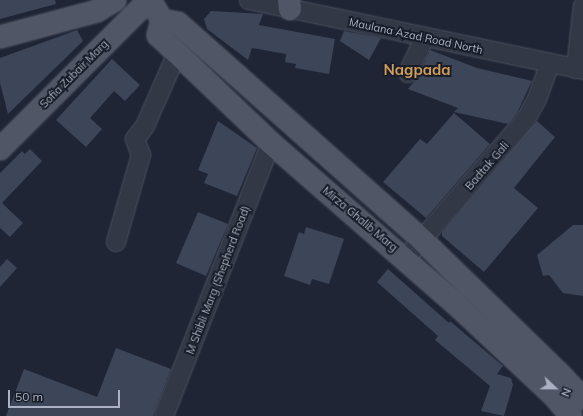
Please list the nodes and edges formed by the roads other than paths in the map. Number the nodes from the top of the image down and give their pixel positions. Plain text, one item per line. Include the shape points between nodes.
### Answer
1 (115, 0) edge
2 (150, 0) edge
3 (249, 0) edge
4 (289, 4) edge
5 (583, 6) edge
6 (162, 20) junction
7 (0, 37) edge
8 (424, 38) junction
9 (177, 53) junction
10 (550, 63) junction
11 (580, 69) edge
12 (408, 73) dead end
13 (271, 143) junction
14 (0, 148) edge
15 (422, 240) junction
16 (116, 242) dead end
17 (406, 258) junction
18 (583, 399) edge
19 (164, 416) edge
20 (571, 416) edge

1 - 7 main road via 97,11
2 - 6 main road
2 - 14 main road, Sofia Zubair Marg
3 - 4 street, Maulana Azad Road North
4 - 8 street, Maulana Azad Road North
5 - 11 street
6 - 9 main road, Mirza Ghalib Marg via 158,35
6 - 15 main road via 178,23
8 - 10 street, Maulana Azad Road North
8 - 12 street
9 - 13 main road, Mirza Ghalib Marg
9 - 16 street via 145,126 135,139 141,155
10 - 11 street, Maulana Azad Road North
10 - 15 street, Badtak Gali via 537,99 526,119
13 - 17 main road, Mirza Ghalib Marg
13 - 19 street, M Shibli Marg (Shepherd Road)
15 - 17 street, Badtak Gali
15 - 18 main road via 559,372
17 - 20 main road, Mirza Ghalib Marg via 554,396

